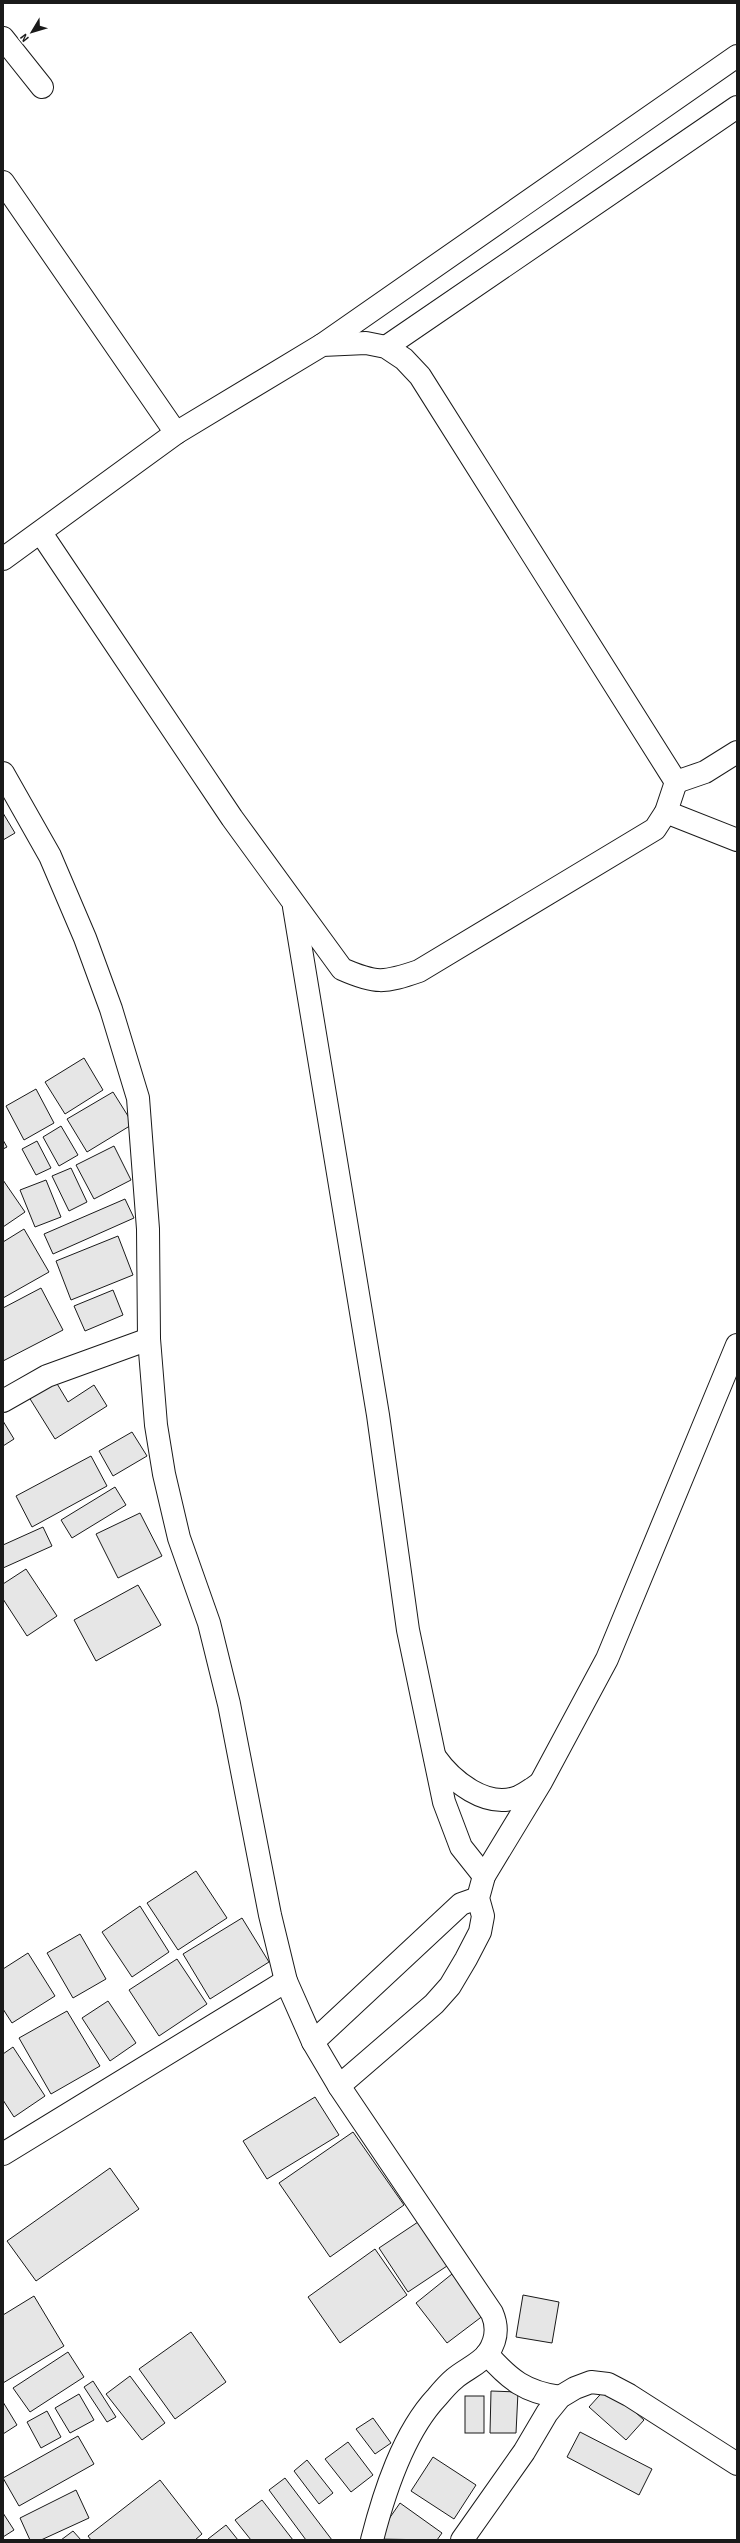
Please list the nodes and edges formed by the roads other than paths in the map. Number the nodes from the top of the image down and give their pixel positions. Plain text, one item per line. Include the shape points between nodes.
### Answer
1 (3, 38) edge
2 (737, 56) edge
3 (42, 88) dead end
4 (737, 107) edge
5 (3, 182) edge
6 (322, 345) junction
7 (386, 347) junction
8 (176, 433) junction
9 (41, 533) junction
10 (3, 559) edge
11 (737, 752) edge
12 (3, 773) edge
13 (676, 782) junction
14 (666, 812) junction
15 (737, 840) edge
16 (293, 902) junction
17 (149, 1339) junction
18 (737, 1345) edge
19 (3, 1401) edge
20 (433, 1754) junction
21 (541, 1782) junction
22 (484, 1876) junction
23 (478, 1898) junction
24 (286, 1981) junction
25 (313, 2042) junction
26 (339, 2086) junction
27 (3, 2154) edge
28 (487, 2354) junction
29 (560, 2397) junction
30 (737, 2464) edge
31 (372, 2540) edge
32 (462, 2540) edge

1 - 3 street
2 - 6 street
4 - 7 street
5 - 8 street
6 - 7 street via 366,343
6 - 8 street
7 - 13 street via 404,359 420,376
8 - 9 street
9 - 10 street
9 - 16 street via 232,818
11 - 13 street via 705,772
12 - 17 street via 50,856 85,938 111,1009 138,1098 148,1229
13 - 14 street
14 - 15 street
14 - 16 street via 655,829 419,971 390,981 366,980 342,969
16 - 20 street via 378,1415 408,1630
17 - 19 street via 48,1376
17 - 24 street via 156,1425 164,1474 179,1538 208,1623 229,1704 270,1915
18 - 21 street via 607,1659
20 - 21 street via 445,1771 459,1783 486,1797 518,1797
20 - 22 street via 444,1802 461,1847
21 - 22 street
22 - 23 street
23 - 25 street via 461,1904
23 - 26 street via 483,1916 480,1932 450,1986 434,2004
24 - 25 street
24 - 27 street
25 - 26 street
26 - 28 street via 492,2313 497,2325 495,2338
28 - 29 street via 517,2384 539,2394
28 - 31 street via 453,2379 430,2404 401,2453 381,2505
29 - 30 street via 591,2382 608,2384
29 - 32 street

